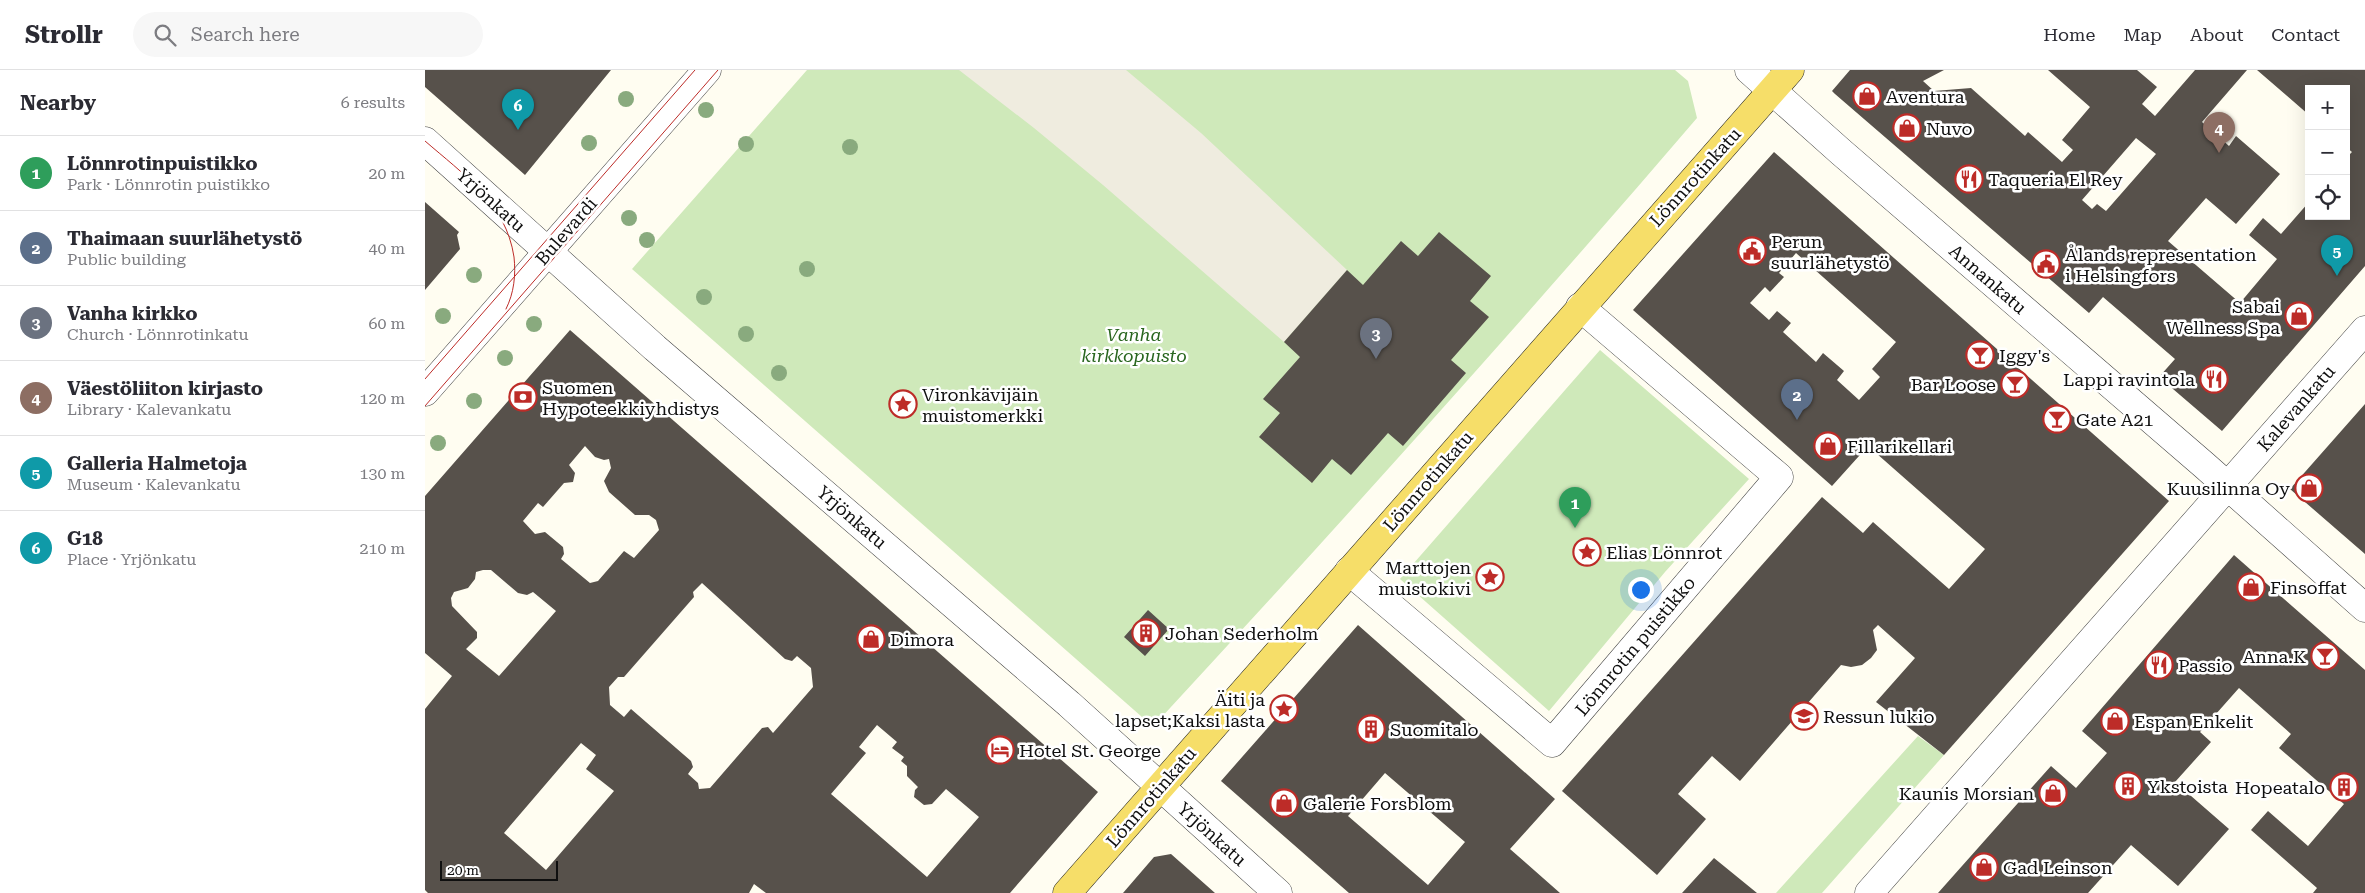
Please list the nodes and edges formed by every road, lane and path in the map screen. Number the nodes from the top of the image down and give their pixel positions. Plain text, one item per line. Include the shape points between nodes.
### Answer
1 (707, 70) edge
2 (1749, 70) edge
3 (1781, 80) edge
4 (425, 141) edge
5 (548, 252) junction
6 (1580, 308) junction
7 (2365, 330) edge
8 (425, 392) edge
9 (2227, 487) junction
10 (1349, 571) junction
11 (2365, 608) edge
12 (1160, 786) junction
13 (1067, 893) edge
14 (1278, 893) edge
15 (1869, 893) edge

1 - 5 street, Bulevardi
2 - 3 street, Annankatu
3 - 6 main road, Lönnrotinkatu
3 - 9 street, Annankatu
4 - 5 street, Yrjönkatu
5 - 8 street, Bulevardi
5 - 12 street, Yrjönkatu
6 - 10 main road, Lönnrotinkatu
6 - 10 street, Lönnrotin puistikko via 1779,477 1552,743
7 - 9 street, Kalevankatu
9 - 11 street, Annankatu
9 - 15 street, Kalevankatu
10 - 12 main road, Lönnrotinkatu
12 - 13 main road, Lönnrotinkatu
12 - 14 street, Yrjönkatu

